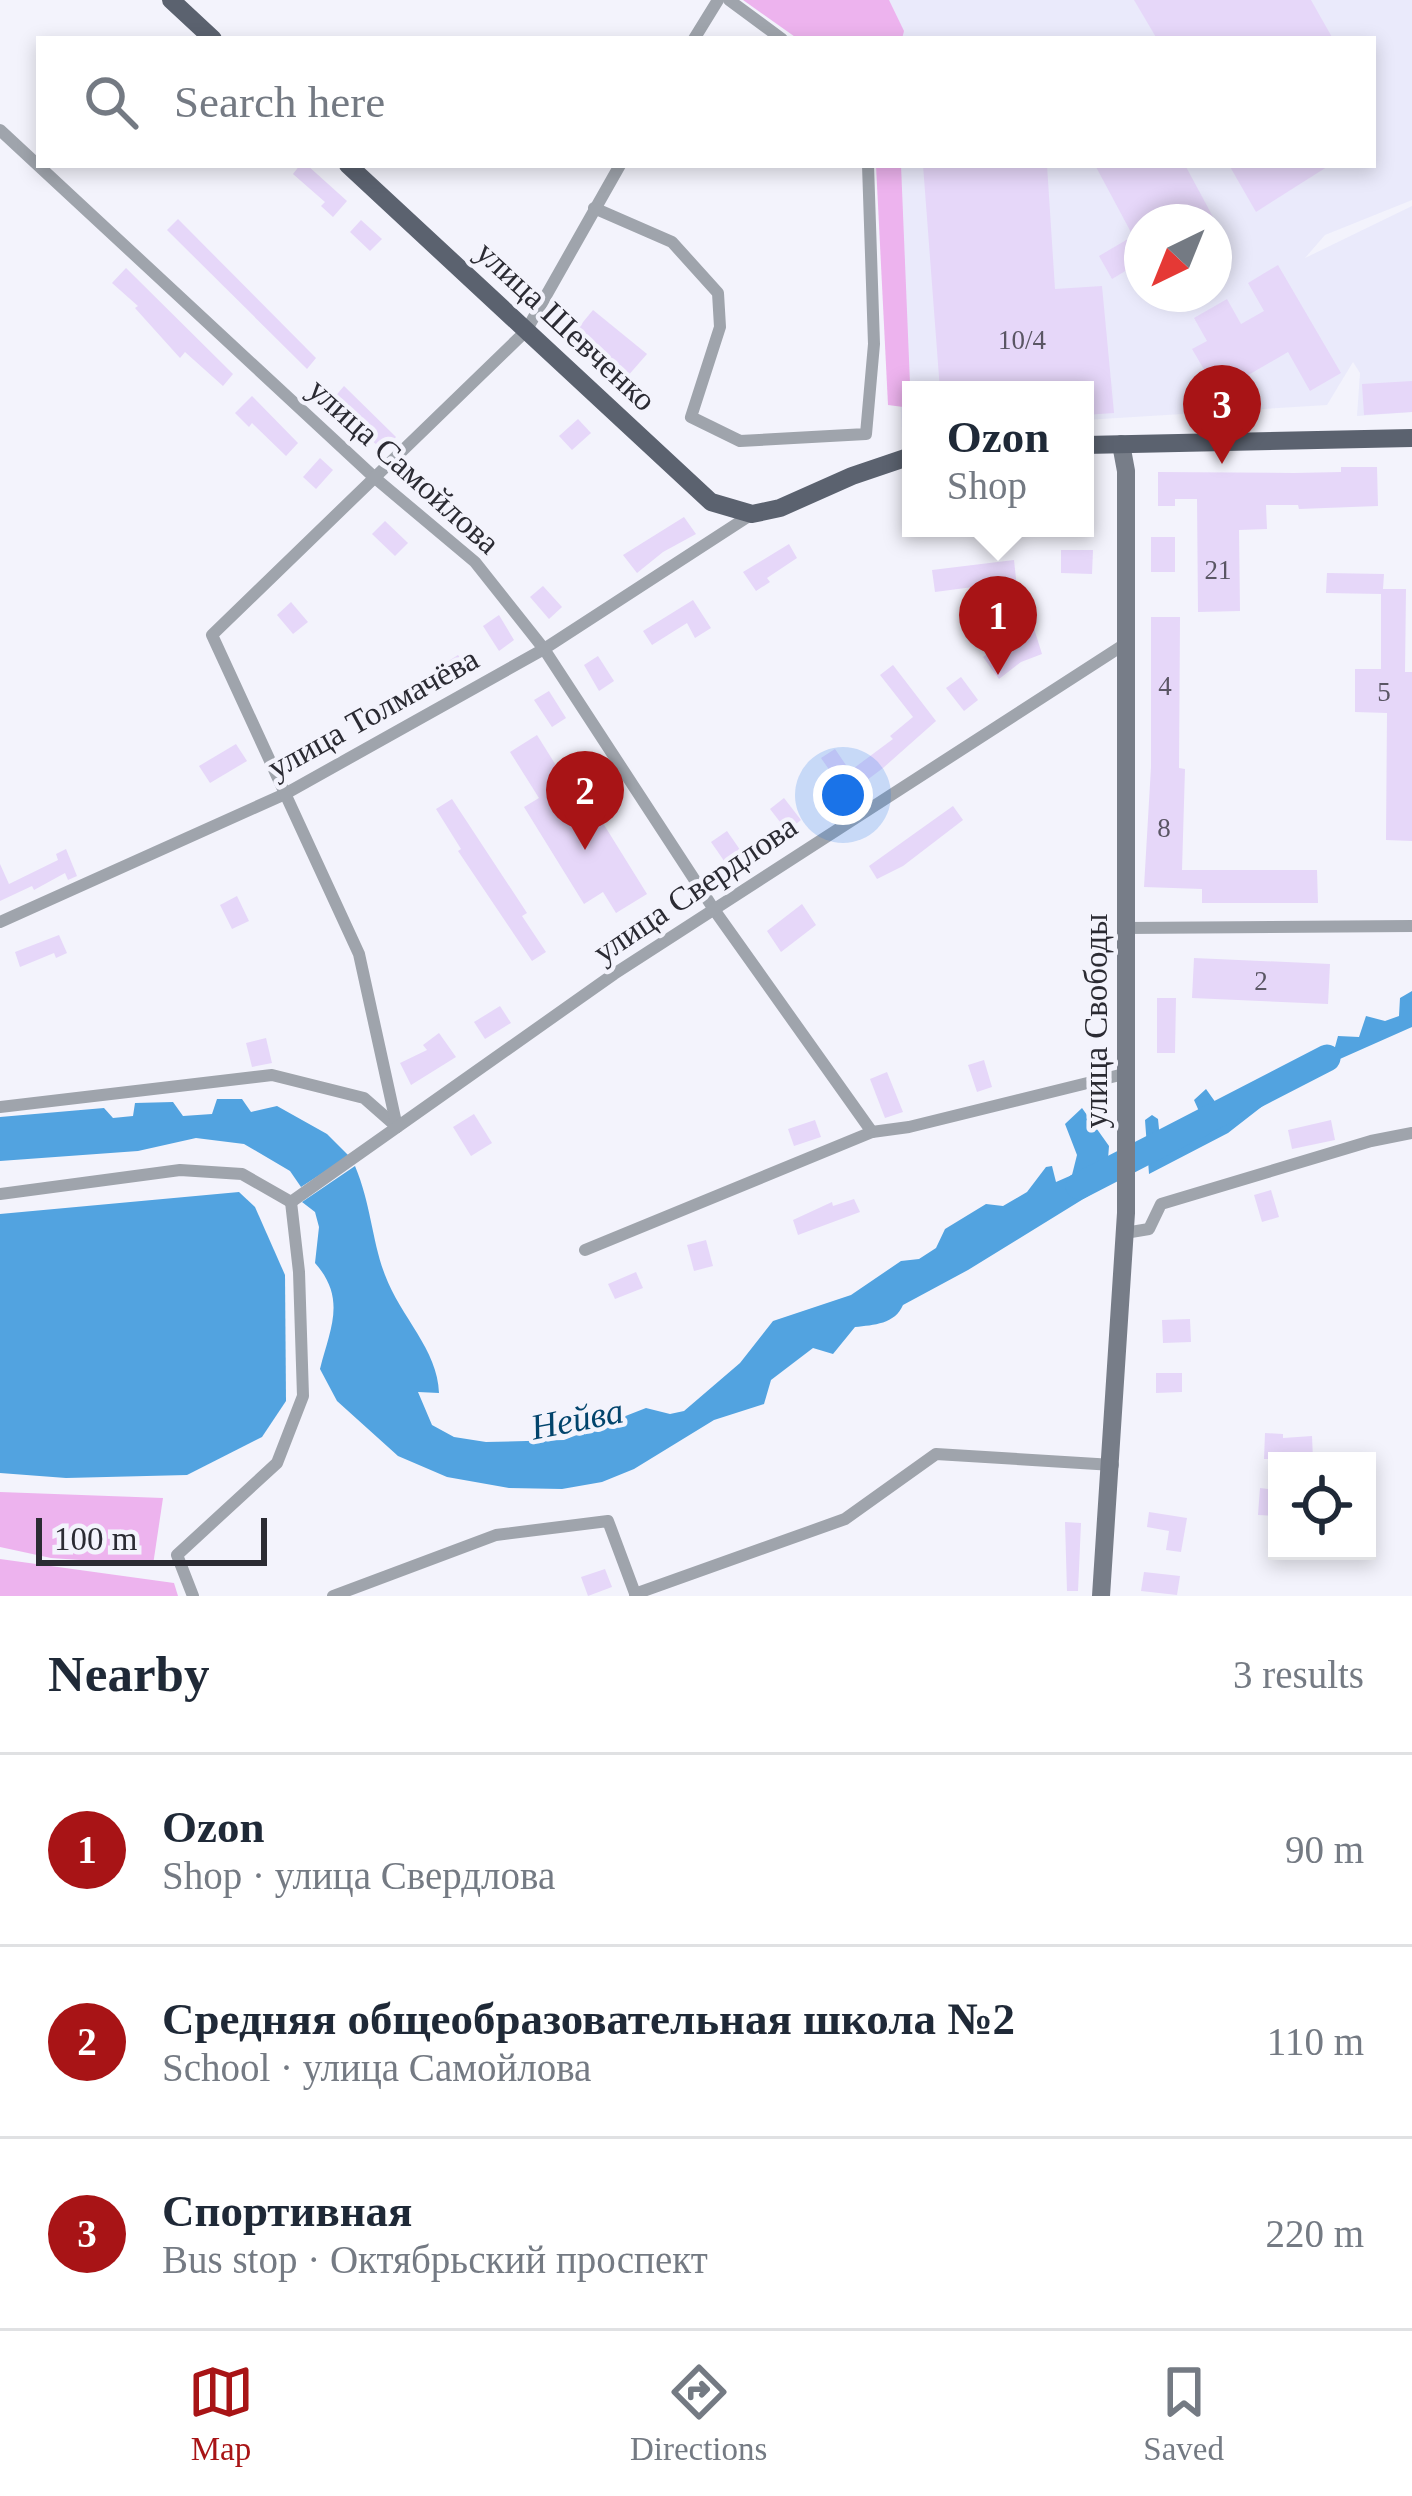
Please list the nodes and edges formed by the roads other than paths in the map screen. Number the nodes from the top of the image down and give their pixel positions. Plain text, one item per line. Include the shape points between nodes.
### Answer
1 (171, 0) edge
2 (718, 0) edge
3 (729, 0) edge
4 (210, 36) edge
5 (696, 36) edge
6 (778, 36) edge
7 (0, 130) edge
8 (36, 163) edge
9 (41, 168) edge
10 (351, 168) edge
11 (618, 168) edge
12 (868, 168) edge
13 (594, 208) junction
14 (526, 331) junction
15 (1412, 438) edge
16 (1121, 444) junction
17 (1094, 445) edge
18 (902, 459) edge
19 (375, 478) junction
20 (752, 514) junction
21 (1125, 644) junction
22 (544, 649) junction
23 (285, 794) junction
24 (715, 911) junction
25 (0, 922) edge
26 (1412, 926) edge
27 (1125, 928) junction
28 (1128, 1073) junction
29 (0, 1107) edge
30 (398, 1127) junction
31 (872, 1132) junction
32 (1412, 1133) edge
33 (0, 1194) edge
34 (291, 1202) junction
35 (1126, 1223) junction
36 (585, 1250) dead end
37 (1112, 1465) junction
38 (636, 1595) edge
39 (193, 1596) edge
40 (333, 1596) edge
41 (1101, 1596) edge

1 - 4 main road
2 - 5 street
3 - 6 street
7 - 8 street, улица Самойлова
9 - 19 street, улица Самойлова
10 - 14 main road, улица Шевченко
11 - 13 street
12 - 13 street via 874,344 866,434 740,441 691,417 720,327 718,293 672,242
13 - 14 street
14 - 19 street
14 - 20 main road, улица Шевченко via 711,502
15 - 16 main road
16 - 17 main road
16 - 21 main road, улица Свободы
18 - 20 main road
19 - 22 street, улица Самойлова via 475,562
19 - 23 street via 212,635
20 - 22 street, улица Толмачёва
21 - 24 street, улица Свердлова
21 - 27 main road, улица Свободы
22 - 23 street, улица Толмачёва
22 - 24 street, улица Самойлова
23 - 25 street, улица Толмачёва
23 - 30 street via 359,954
24 - 30 street, улица Свердлова
24 - 31 street, улица Самойлова
26 - 27 street
27 - 28 main road, улица Свободы
28 - 31 street
28 - 35 main road, улица Свободы
29 - 30 street via 272,1075 364,1098
30 - 34 street, улица Свердлова
31 - 36 street
32 - 35 street via 1161,1204 1149,1229
33 - 34 street via 180,1169 242,1174
34 - 39 street via 303,1396 278,1463 177,1555
35 - 37 main road, улица Свободы
37 - 38 street via 936,1454 845,1519
37 - 41 main road, улица Свободы
38 - 40 street via 608,1521 496,1535

